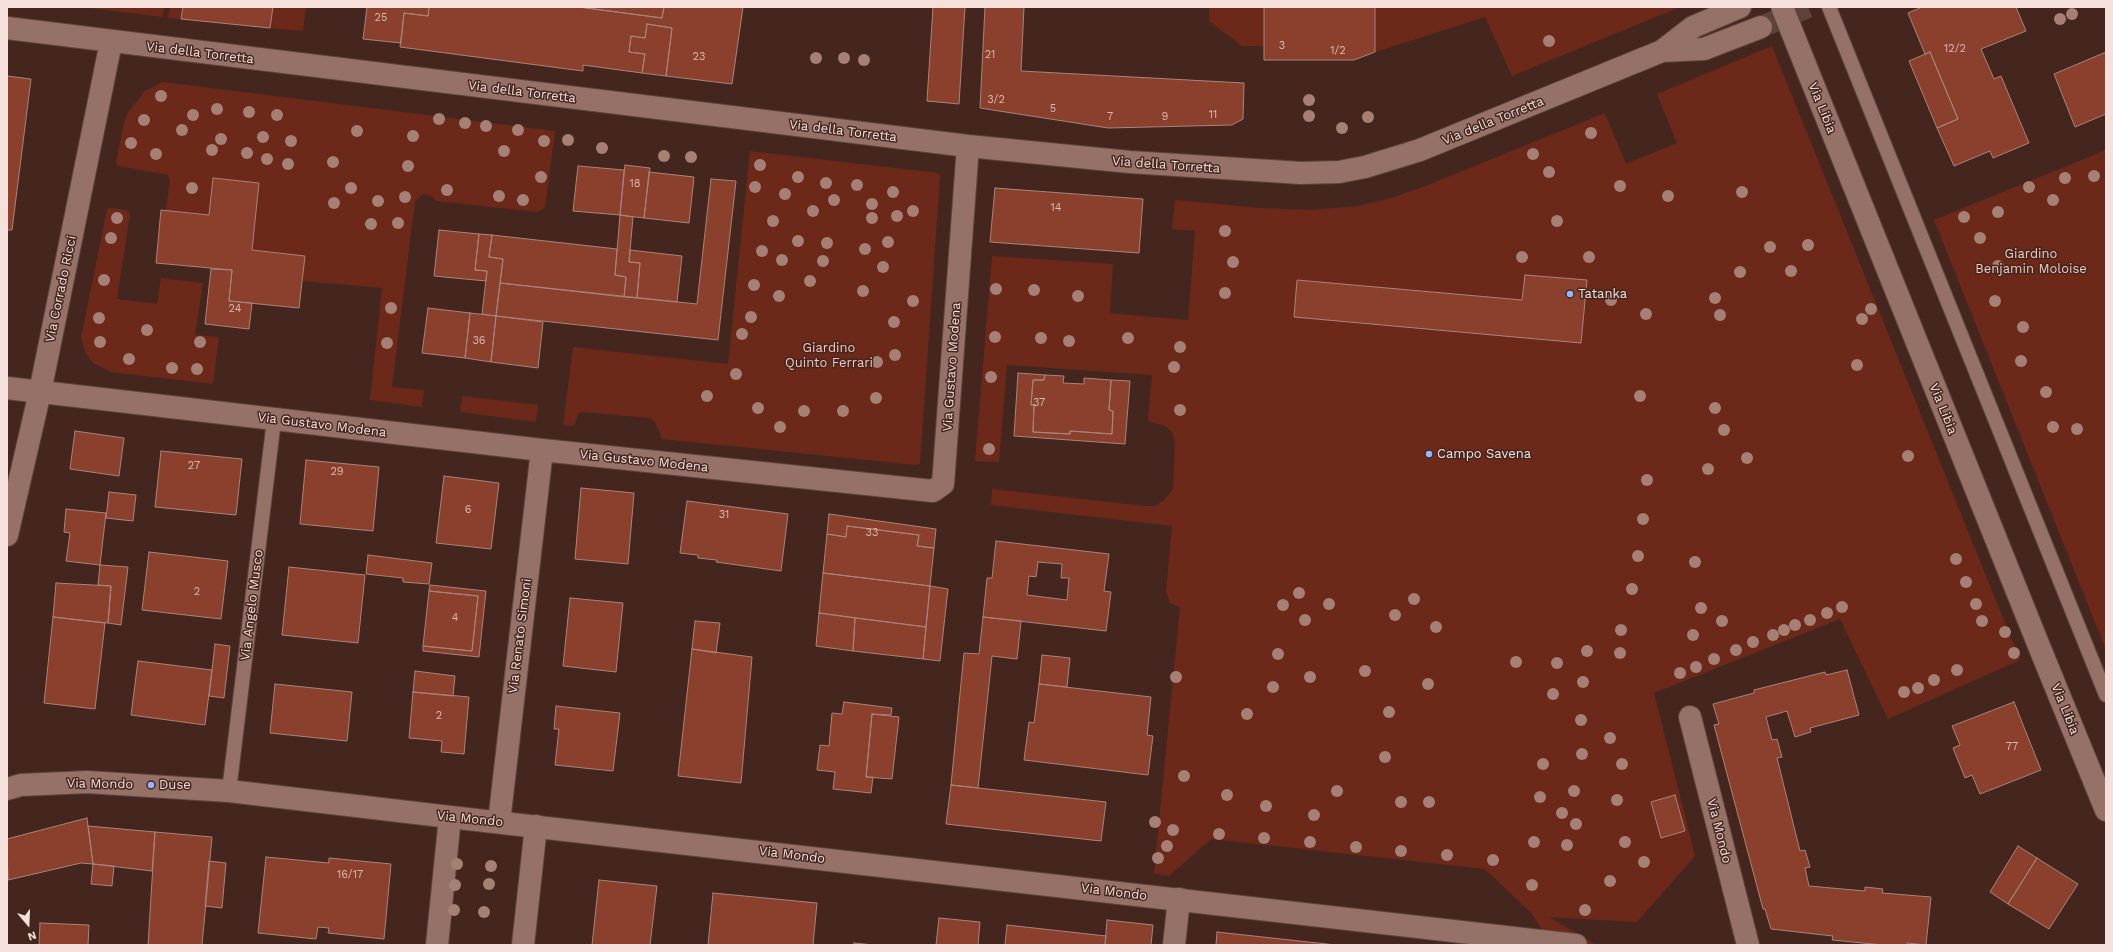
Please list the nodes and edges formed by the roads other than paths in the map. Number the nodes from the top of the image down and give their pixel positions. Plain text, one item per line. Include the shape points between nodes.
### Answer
1 (1740, 7) edge
2 (1782, 7) edge
3 (1829, 7) edge
4 (1761, 27) tunnel mouth
5 (7, 28) edge
6 (111, 42) junction
7 (1662, 51) junction
8 (968, 146) junction
9 (7, 388) edge
10 (40, 392) junction
11 (274, 420) junction
12 (542, 450) junction
13 (7, 535) edge
14 (2106, 695) edge
15 (1690, 717) dead end
16 (7, 789) edge
17 (229, 791) junction
18 (2106, 810) edge
19 (450, 818) junction
20 (499, 822) junction
21 (536, 826) junction
22 (1179, 899) junction
23 (438, 945) edge
24 (523, 945) edge
25 (1174, 945) edge
26 (1576, 945) edge
27 (1748, 945) edge

1 - 7 street, Via della Torretta via 1692,27
2 - 18 street, Via Libia, bridge
3 - 14 lane
4 - 7 street, Via della Torretta via 1704,49
5 - 6 street, Via della Torretta
6 - 8 street, Via della Torretta
6 - 10 street, Via Corrado Ricci
7 - 8 street, Via della Torretta via 1420,150 1389,161 1339,172 1239,170 1077,158
8 - 12 street, Via Gustavo Modena via 943,484 933,491
9 - 10 street, Via Gustavo Modena
10 - 11 street, Via Gustavo Modena
10 - 13 street, Via Corrado Ricci
11 - 12 street, Via Gustavo Modena
11 - 17 lane, Via Angelo Musco
12 - 20 street, Via Renato Simoni
15 - 27 street, Via Mondo
16 - 17 street, Via Mondo via 21,785 87,782
17 - 19 street, Via Mondo
19 - 20 street, Via Mondo
19 - 23 street
20 - 21 street, Via Mondo
21 - 22 street, Via Mondo
21 - 24 street
22 - 25 street
22 - 26 street, Via Mondo

